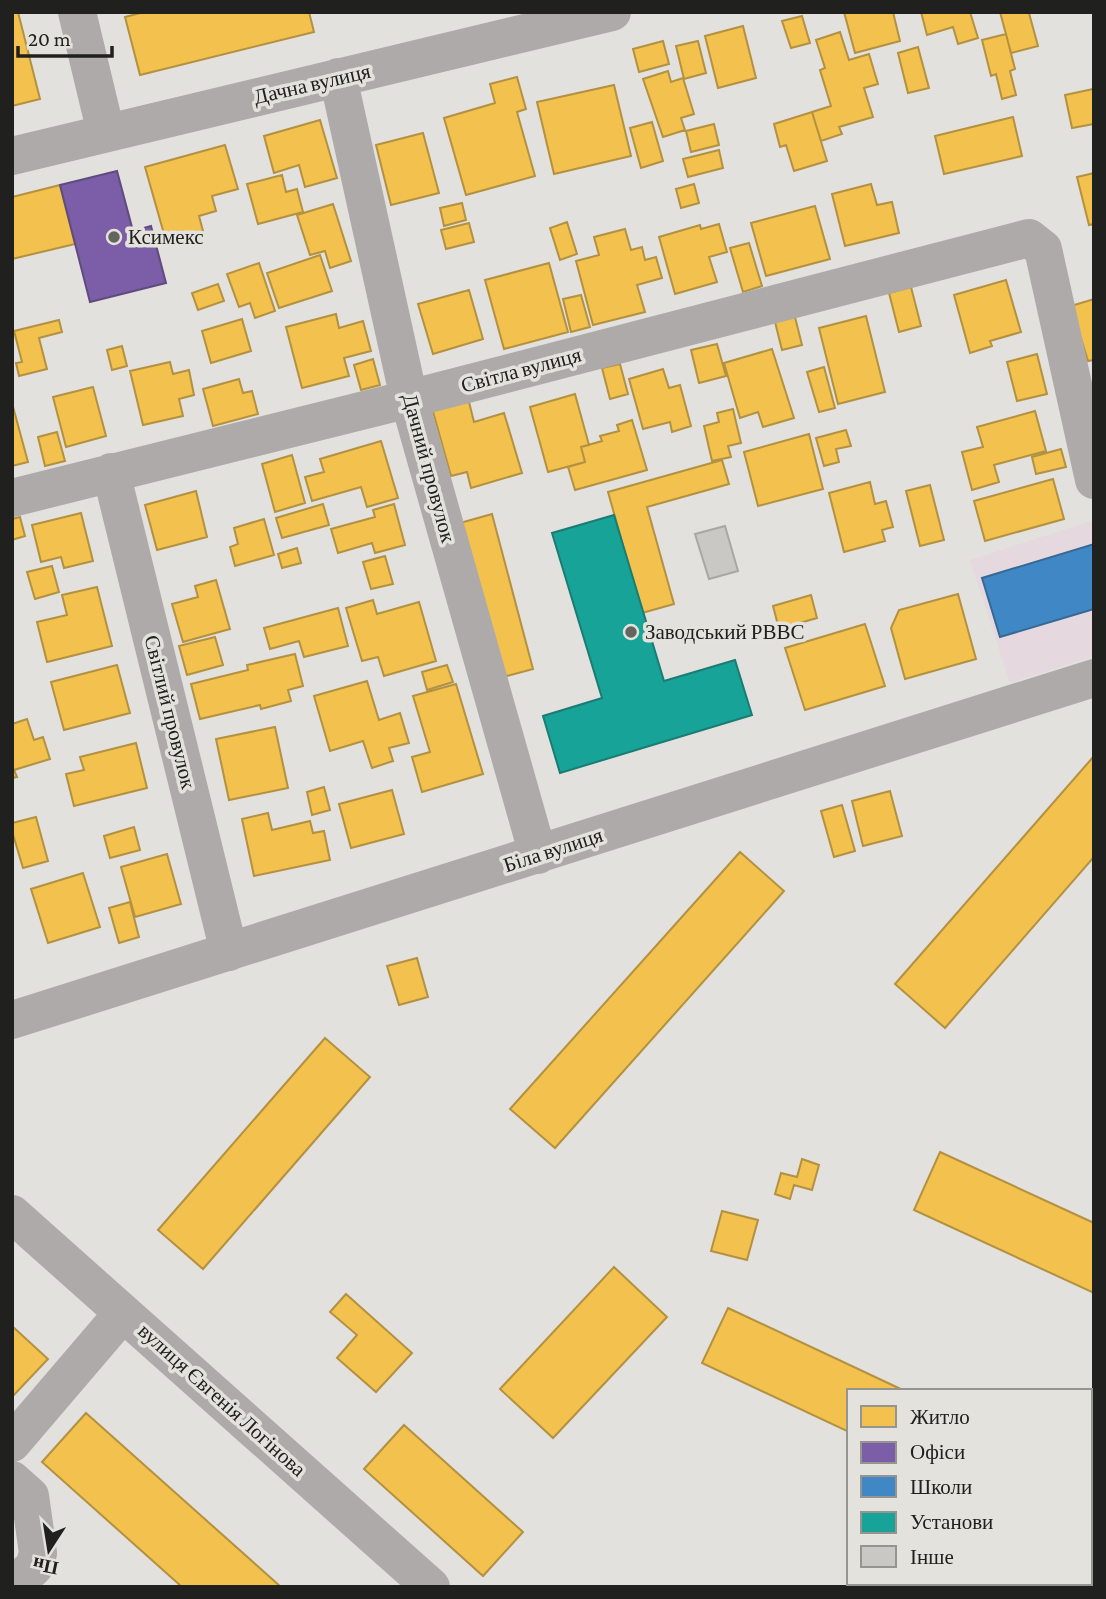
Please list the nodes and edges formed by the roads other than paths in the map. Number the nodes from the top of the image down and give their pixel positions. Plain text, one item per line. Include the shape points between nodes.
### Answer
1 (77, 12) edge
2 (612, 12) edge
3 (338, 77) junction
4 (106, 133) junction
5 (12, 156) edge
6 (409, 398) junction
7 (111, 472) junction
8 (1094, 480) edge
9 (12, 498) edge
10 (1094, 678) edge
11 (538, 855) junction
12 (229, 952) junction
13 (12, 1020) edge
14 (17, 1227) edge
15 (123, 1312) junction
16 (12, 1443) edge
17 (12, 1480) edge
18 (12, 1586) edge
19 (431, 1587) edge

1 - 4 street
2 - 3 street, Дачна вулиця
3 - 4 street, Дачна вулиця
3 - 6 street, Дачний провулок
4 - 5 street, Дачна вулиця
6 - 7 street, Світла вулиця
6 - 8 street, Світла вулиця via 1029,237 1043,249
6 - 11 street, Дачний провулок
7 - 9 street, Світла вулиця
7 - 12 street, Світлий провулок
10 - 11 street, Біла вулиця
11 - 12 street, Біла вулиця
12 - 13 street, Біла вулиця
14 - 15 street, вулиця Євгенія Логінова
15 - 16 street
15 - 19 street, вулиця Євгенія Логінова
17 - 18 street via 30,1496 38,1553 34,1567

